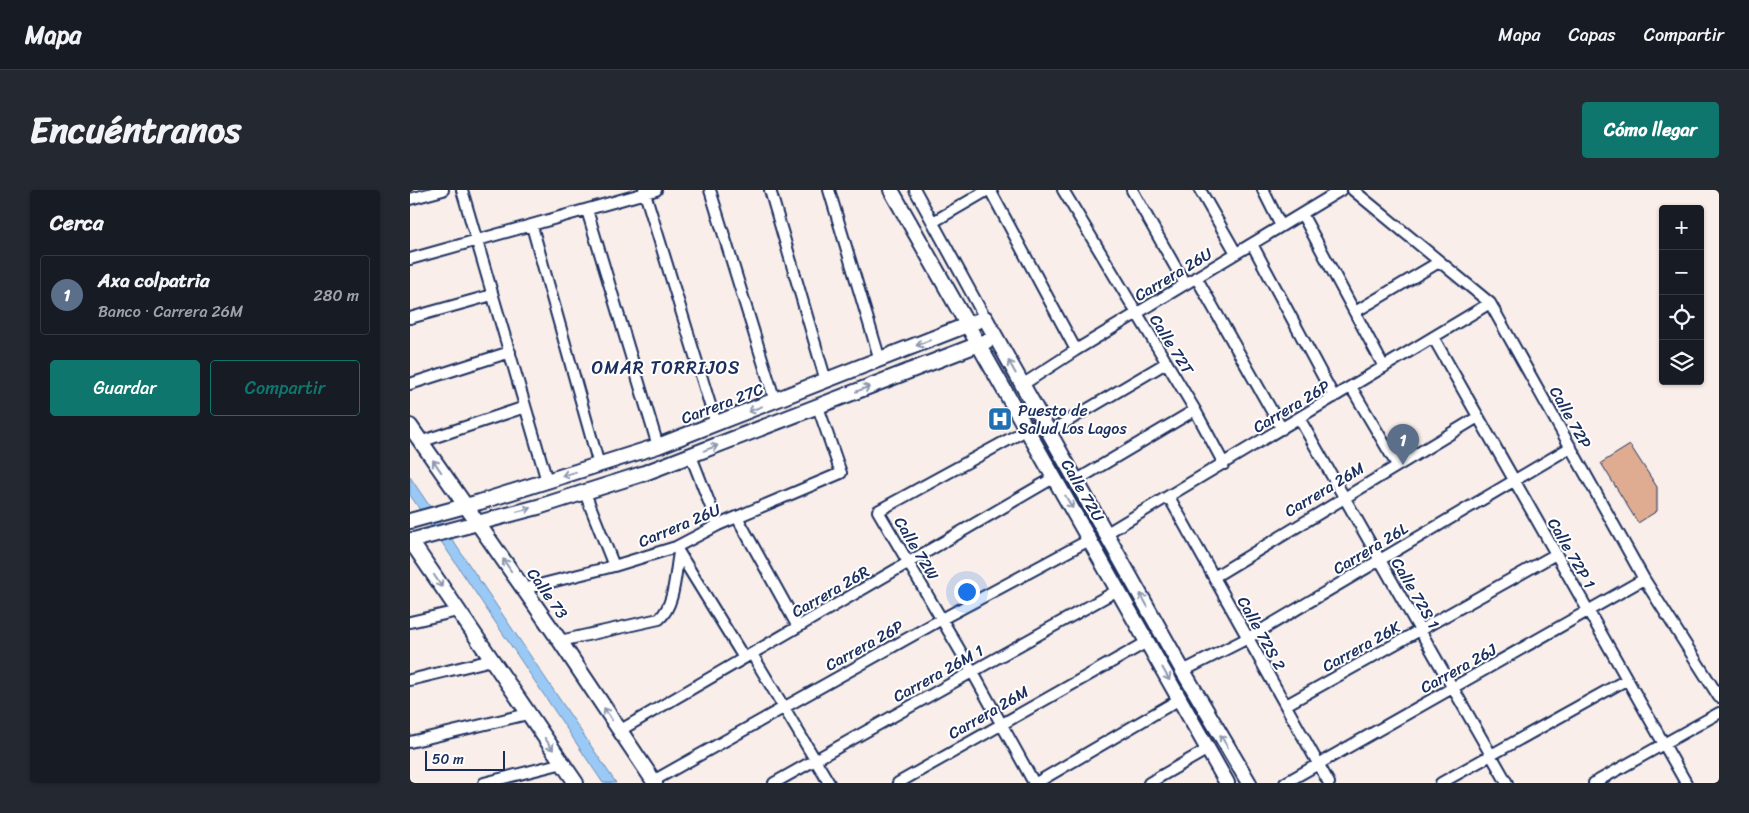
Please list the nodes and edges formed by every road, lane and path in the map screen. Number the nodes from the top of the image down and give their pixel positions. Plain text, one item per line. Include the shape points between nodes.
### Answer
1 (443, 190) edge
2 (462, 190) edge
3 (656, 190) edge
4 (710, 190) edge
5 (770, 190) edge
6 (829, 190) edge
7 (891, 190) edge
8 (915, 190) edge
9 (989, 190) edge
10 (1063, 190) edge
11 (1132, 190) edge
12 (1200, 190) edge
13 (1262, 190) edge
14 (1341, 190) edge
15 (1353, 190) edge
16 (645, 192) edge
17 (410, 199) edge
18 (587, 210) junction
19 (1302, 214) junction
20 (933, 222) junction
21 (532, 226) junction
22 (1281, 226) junction
23 (477, 240) junction
24 (1252, 244) junction
25 (1236, 253) junction
26 (410, 259) edge
27 (1439, 262) junction
28 (1196, 278) junction
29 (1185, 284) junction
30 (492, 295) junction
31 (1490, 303) junction
32 (1355, 312) junction
33 (1136, 314) junction
34 (410, 318) edge
35 (985, 318) junction
36 (968, 325) junction
37 (1433, 337) junction
38 (996, 338) junction
39 (980, 344) junction
40 (1076, 350) junction
41 (510, 352) junction
42 (880, 360) junction
43 (1166, 363) junction
44 (1384, 367) junction
45 (826, 381) junction
46 (410, 384) edge
47 (1022, 385) junction
48 (1351, 387) junction
49 (1334, 397) junction
50 (775, 401) junction
51 (526, 407) junction
52 (818, 407) junction
53 (1195, 410) junction
54 (1478, 416) junction
55 (1299, 418) junction
56 (716, 424) junction
57 (410, 426) edge
58 (1028, 429) junction
59 (1282, 429) junction
60 (1049, 432) junction
61 (420, 442) junction
62 (658, 446) junction
63 (1571, 447) junction
64 (691, 456) junction
65 (1224, 464) junction
66 (599, 465) junction
67 (1397, 465) junction
68 (1055, 477) junction
69 (1077, 480) junction
70 (547, 481) junction
71 (1514, 481) junction
72 (585, 493) junction
73 (1169, 497) junction
74 (1344, 498) junction
75 (465, 505) junction
76 (737, 517) junction
77 (415, 519) edge
78 (477, 523) junction
79 (718, 525) junction
80 (1107, 533) junction
81 (1091, 539) junction
82 (410, 540) edge
83 (677, 550) junction
84 (1556, 554) junction
85 (1380, 560) junction
86 (908, 562) junction
87 (614, 566) junction
88 (1214, 577) junction
89 (1644, 579) junction
90 (523, 589) junction
91 (1118, 590) junction
92 (458, 611) junction
93 (1588, 611) junction
94 (942, 619) junction
95 (410, 622) edge
96 (798, 627) junction
97 (1420, 630) junction
98 (1248, 638) junction
99 (560, 641) junction
100 (1148, 642) junction
101 (748, 656) junction
102 (492, 660) junction
103 (972, 671) junction
104 (1183, 671) junction
105 (410, 680) edge
106 (1626, 680) junction
107 (1453, 688) junction
108 (1719, 697) edge
109 (1180, 699) junction
110 (1286, 705) junction
111 (784, 707) junction
112 (1719, 713) edge
113 (528, 714) junction
114 (1001, 725) junction
115 (619, 731) junction
116 (410, 742) edge
117 (1664, 744) junction
118 (1208, 749) junction
119 (1492, 756) junction
120 (816, 759) junction
121 (563, 763) junction
122 (1318, 764) junction
123 (654, 782) edge
124 (484, 783) edge
125 (576, 783) edge
126 (774, 783) edge
127 (829, 783) edge
128 (898, 783) edge
129 (1035, 783) edge
130 (1149, 783) edge
131 (1227, 783) edge
132 (1249, 783) edge
133 (1285, 783) edge
134 (1329, 783) edge
135 (1441, 783) edge
136 (1507, 783) edge
137 (1594, 783) edge
138 (1686, 783) edge

1 - 17 street
2 - 23 street
3 - 16 street
4 - 50 street
5 - 45 street
6 - 42 street
7 - 36 street, Calle 72U
8 - 20 street, Calle 72U
9 - 20 street
9 - 40 street
10 - 33 street, Calle 72T
11 - 29 street
12 - 25 street
13 - 22 street
14 - 19 street, Carrera 26U
15 - 27 street, Calle 72P
16 - 18 street
16 - 56 street
18 - 21 street
18 - 62 street
19 - 22 street, Carrera 26U
19 - 32 street
20 - 35 street, Calle 72U
21 - 23 street
21 - 66 street
22 - 24 street, Carrera 26U
23 - 26 street
23 - 30 street
24 - 25 street, Carrera 26U
24 - 49 street
25 - 28 street, Carrera 26U
27 - 31 street, Calle 72P
27 - 32 street
28 - 29 street, Carrera 26U
28 - 59 street
29 - 33 street, Carrera 26U
30 - 34 street
30 - 41 street
31 - 37 street, Carrera 26P
31 - 63 street, Calle 72P
32 - 44 street
33 - 40 street, Carrera 26U
33 - 43 street, Calle 72T
35 - 36 street, Carrera 27C
35 - 38 street, Calle 72U
36 - 39 street, Calle 72U
36 -> 42 street, Carrera 27C
37 - 44 street, Carrera 26P
37 - 54 street, Calle 72P 1
38 - 39 street
47 -> 38 street, Calle 72U
52 -> 39 street
39 - 58 street, Calle 72U
40 - 47 street, Carrera 26U
41 - 46 street
41 - 51 street
42 - 45 street, Carrera 27C
43 - 53 street, Calle 72T
43 - 60 street
44 - 48 street, Carrera 26P
45 - 50 street, Carrera 27C
47 - 60 street, Calle 72U
48 - 49 street, Carrera 26P
48 - 67 street
49 - 55 street, Carrera 26P
50 -> 56 street, Carrera 27C
51 - 61 street
51 - 70 street
64 -> 52 street
52 - 76 street, Carrera 26U via 842,473
53 - 65 street, Calle 72T
53 - 69 street
54 - 67 street, Carrera 26M
54 - 71 street, Calle 72P 1
55 - 59 street, Carrera 26P
55 - 74 street, Calle 72S 1
56 - 62 street, Carrera 27C
57 - 61 street, Calle 73
58 - 68 street, Calle 72U
58 - 86 street, Calle 72W via 878,511
59 - 65 street, Carrera 26P
60 - 69 street, Calle 72U
75 -> 61 street, Calle 73
62 - 66 street, Carrera 27C
63 - 71 street, Carrera 26L
63 - 89 street, Calle 72P
64 - 72 street
64 - 79 street
65 - 73 street, Carrera 26P
66 -> 70 street, Carrera 27C
67 - 74 street, Carrera 26M
68 -> 81 street, Calle 72U
68 - 86 street, Carrera 26R
69 - 80 street, Calle 72U
70 - 75 street, Carrera 27C
71 - 84 street, Calle 72P 1
71 - 85 street, Carrera 26L
78 -> 72 street
72 - 87 street
73 - 80 street, Carrera 26P
73 - 88 street, Calle 72S 2
74 - 85 street, Calle 72S 1
74 - 88 street, Carrera 26M
75 - 77 street
75 - 78 street, Calle 73
76 - 79 street, Carrera 26U
76 - 96 street
78 - 82 street
90 -> 78 street, Calle 73
79 - 83 street, Carrera 26U
104 -> 80 street, Calle 72U
81 - 91 street, Calle 72U
81 - 94 street, Carrera 26P
82 -> 92 street
83 - 87 street, Carrera 26U
83 - 99 street via 665,614 659,619
83 - 101 street
84 - 93 street, Calle 72P 1
84 - 97 street, Carrera 26K
85 - 97 street, Calle 72S 1
85 - 98 street, Carrera 26L
86 - 94 street, Calle 72W
86 - 96 street, Carrera 26R
87 - 90 street, Carrera 26U
88 - 98 street, Calle 72S 2
89 - 93 street, Carrera 26J
89 - 108 street, Calle 72P
90 - 99 street, Calle 73
91 - 100 street, Calle 72U
91 - 103 street, Carrera 26M 1
92 - 95 street
92 - 102 street
93 - 106 street, Calle 72P 1
93 - 107 street, Carrera 26J
94 - 103 street, Calle 72W
94 - 111 street, Carrera 26P
96 - 101 street, Carrera 26R
97 - 107 street, Calle 72S 1
97 - 110 street, Carrera 26K
98 - 104 street, Carrera 26L
98 - 110 street, Calle 72S 2
115 -> 99 street, Calle 73
100 -> 109 street, Calle 72U
100 - 114 street, Carrera 26M
101 - 111 street
101 - 115 street, Carrera 26R
102 - 105 street
102 - 113 street
103 - 114 street, Calle 72W
103 - 120 street, Carrera 26M 1
132 -> 104 street, Calle 72U
106 - 117 street, Calle 72P 1
106 - 119 street
107 - 119 street, Calle 72S 1
107 - 122 street, Carrera 26J
109 - 118 street, Calle 72U
109 - 129 street
110 - 122 street, Calle 72S 2
111 - 120 street
111 - 123 street, Carrera 26P
112 - 117 street
113 - 116 street
113 -> 121 street
114 - 128 street, Carrera 26M
114 - 129 street, Calle 72W
115 - 123 street, Calle 73
117 - 137 street
117 - 138 street, Calle 72P 1
118 - 130 street
118 - 131 street, Calle 72U
119 - 135 street
119 - 136 street, Calle 72S 1
120 - 126 street, Carrera 26M 1
120 - 127 street
121 - 124 street
121 - 125 street
122 - 133 street, Carrera 26J
122 - 134 street, Calle 72S 2

